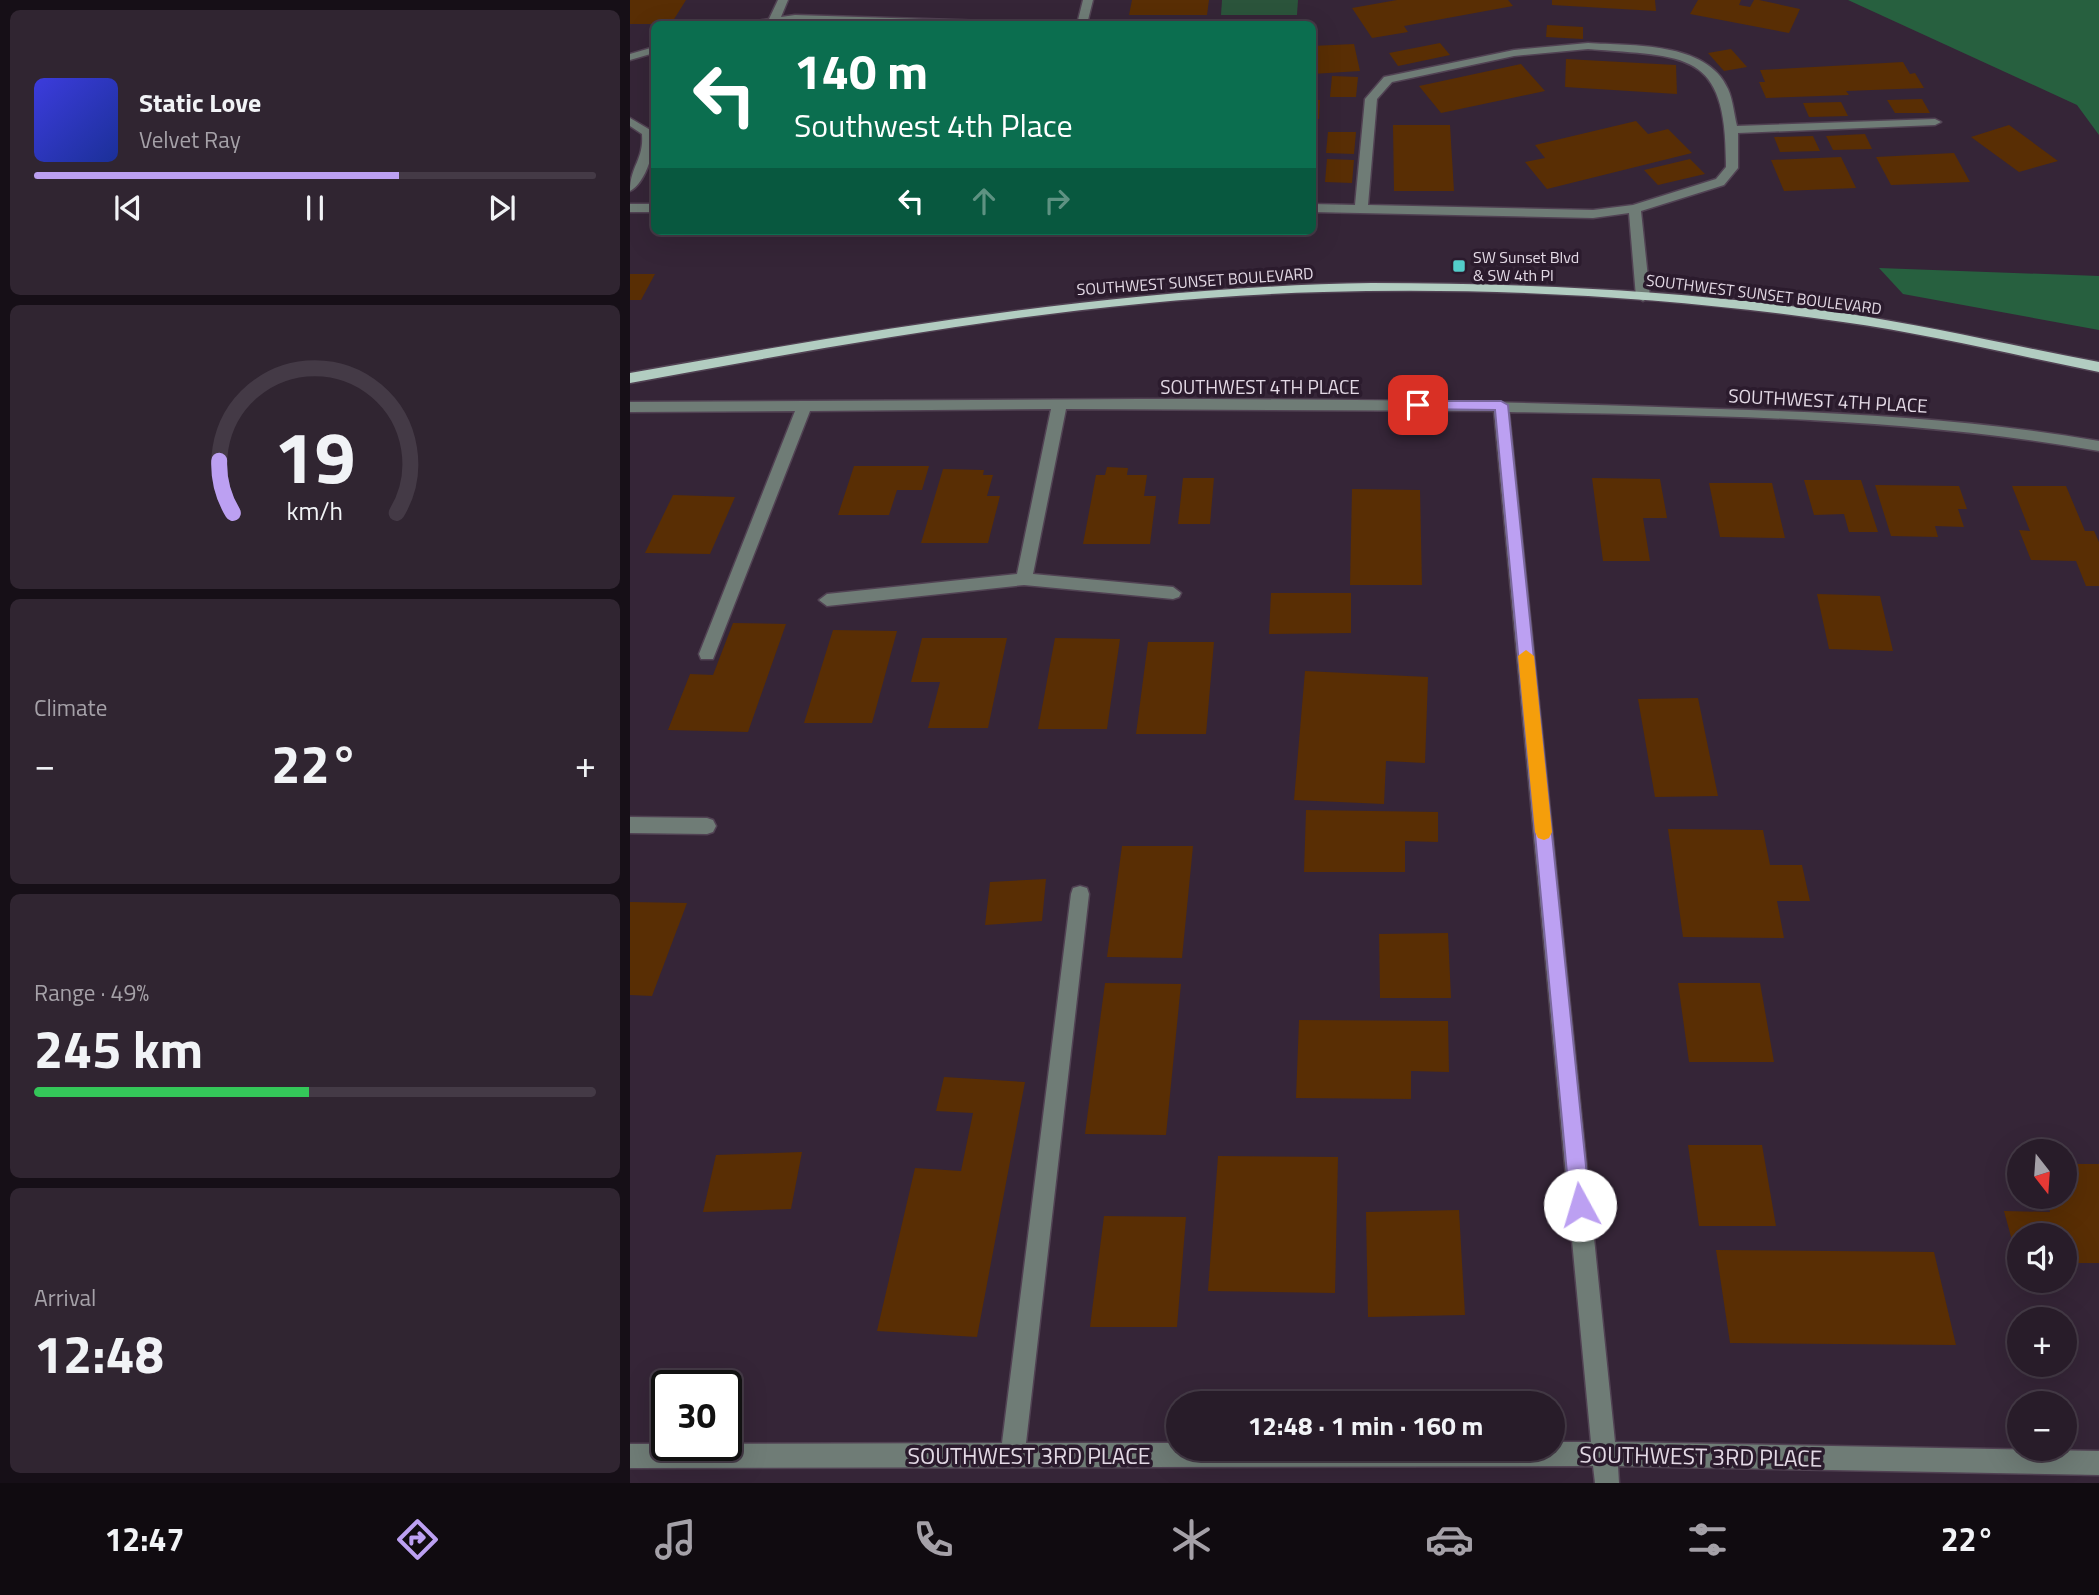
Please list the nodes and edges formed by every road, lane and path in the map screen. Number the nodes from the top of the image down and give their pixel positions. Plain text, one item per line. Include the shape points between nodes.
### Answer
1 (783, 0) edge
2 (1088, 0) edge
3 (773, 21) edge
4 (778, 21) edge
5 (891, 21) edge
6 (1083, 21) edge
7 (651, 52) edge
8 (630, 57) edge
9 (630, 121) edge
10 (1935, 122) dead end
11 (1732, 130) junction
12 (651, 154) edge
13 (630, 187) edge
14 (630, 208) edge
15 (651, 208) edge
16 (1316, 208) edge
17 (1361, 209) junction
18 (1635, 209) junction
19 (1643, 298) junction
20 (2099, 367) edge
21 (630, 378) edge
22 (1501, 405) junction
23 (1059, 406) junction
24 (630, 407) edge
25 (804, 407) junction
26 (2099, 446) edge
27 (1024, 579) junction
28 (1173, 593) dead end
29 (827, 600) dead end
30 (707, 654) dead end
31 (630, 825) edge
32 (707, 826) dead end
33 (1080, 894) dead end
34 (1605, 1454) junction
35 (1013, 1455) junction
36 (630, 1456) edge
37 (2099, 1463) edge
38 (1607, 1483) edge

1 - 3 street
2 - 6 street
4 - 5 street
7 - 8 street
9 - 12 street via 648,133
10 - 11 street
11 - 17 street via 1722,88 1704,68 1675,53 1576,47 1514,53 1388,79 1371,99
11 - 18 street via 1732,168 1720,182
12 - 13 street
14 - 15 street
16 - 17 street
17 - 18 street via 1593,214
18 - 19 street
19 - 20 main road, SOUTHWEST SUNSET BOULEVARD via 1864,321
19 - 21 main road, SOUTHWEST SUNSET BOULEVARD via 1407,287 1271,290 971,320
22 - 23 street, SOUTHWEST 4TH PLACE
22 - 26 street, SOUTHWEST 4TH PLACE via 1888,420
22 - 34 street
23 - 25 street, SOUTHWEST 4TH PLACE
23 - 27 street
24 - 25 street, SOUTHWEST 4TH PLACE
25 - 30 street
27 - 28 street
27 - 29 street
31 - 32 street
33 - 35 street
34 - 35 street, SOUTHWEST 3RD PLACE
34 - 37 street, SOUTHWEST 3RD PLACE
34 - 38 street
35 - 36 street, SOUTHWEST 3RD PLACE

